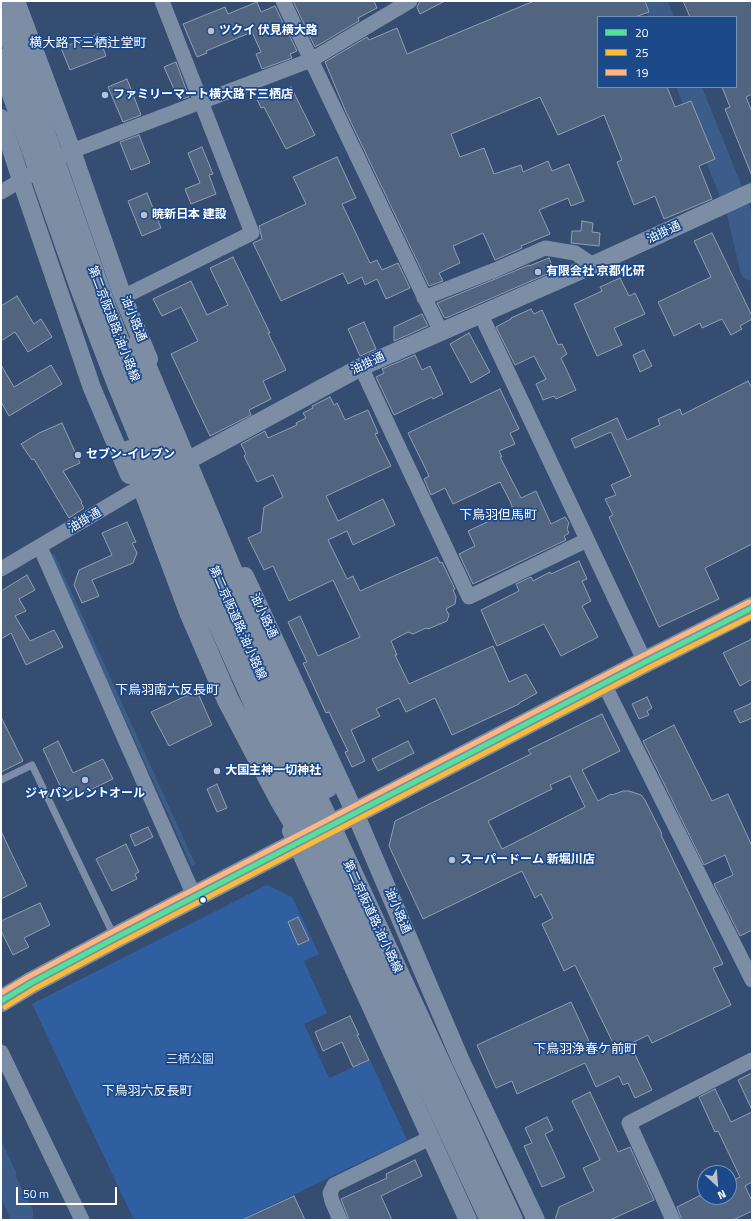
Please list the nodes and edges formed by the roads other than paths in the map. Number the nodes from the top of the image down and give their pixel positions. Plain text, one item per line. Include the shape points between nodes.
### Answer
1 (13, 1) edge
2 (16, 1) edge
3 (162, 1) edge
4 (283, 1) edge
5 (410, 1) edge
6 (1, 10) edge
7 (1, 60) edge
8 (311, 60) junction
9 (1, 84) edge
10 (200, 103) junction
11 (1, 118) edge
12 (72, 151) junction
13 (21, 180) junction
14 (1, 192) edge
15 (749, 196) edge
16 (593, 265) junction
17 (123, 297) junction
18 (424, 298) junction
19 (480, 315) junction
20 (441, 332) junction
21 (360, 367) junction
22 (190, 459) junction
23 (135, 490) junction
24 (587, 540) junction
25 (40, 547) junction
26 (1, 569) edge
27 (752, 608) edge
28 (645, 662) junction
29 (604, 684) junction
30 (1, 780) edge
31 (355, 813) junction
32 (297, 844) junction
33 (195, 898) junction
34 (366, 927) junction
35 (115, 938) junction
36 (752, 980) edge
37 (1, 1001) edge
38 (1, 1052) edge
39 (752, 1060) edge
40 (430, 1138) junction
41 (82, 1220) edge
42 (340, 1220) edge
43 (468, 1220) edge
44 (491, 1220) edge
45 (512, 1220) edge
46 (536, 1220) edge
47 (673, 1220) edge

1 - 34 highway, bridge via 110,281 240,591 332,798
2 - 12 street, 油小路通
3 - 10 street
4 - 8 street
5 - 8 street
6 - 34 highway, 第二京阪道路;油小路線, bridge via 105,307 212,568
7 - 34 highway, 第二京阪道路;油小路線, bridge via 81,288 186,552
8 - 10 street
8 - 18 street
9 - 34 highway, bridge via 132,457 190,612 228,700 277,793
10 - 12 street
10 - 17 street via 252,233
11 - 13 street
12 - 13 street
12 - 17 street, 油小路通
13 - 14 street
13 - 23 street via 92,388
15 - 16 street, 油掛通
16 - 18 street via 575,253 546,248
16 - 19 street, 油掛通
17 - 22 street, 油小路通
18 - 20 street
19 - 20 street, 油掛通
19 - 24 street
20 - 21 street, 油掛通
21 - 22 street, 油掛通
21 - 24 street via 469,597
22 - 23 street, 油掛通
22 - 31 street, 油小路通
23 - 25 street, 油掛通
23 - 32 street via 205,637
24 - 28 street
25 - 26 street, 油掛通
25 - 33 street
27 - 28 main road
28 - 29 main road
29 - 31 main road
29 - 36 street
30 - 35 lane via 32,765
31 - 32 main road
31 - 46 street, 油小路通 via 461,1060
32 - 33 main road
32 - 40 street
33 - 35 main road
34 - 44 highway, 第二京阪道路;油小路線, bridge
34 - 45 highway, 第二京阪道路;油小路線, bridge
35 - 37 main road
38 - 41 street
39 - 47 street via 629,1123
40 - 42 street via 334,1185 330,1192
40 - 43 street

